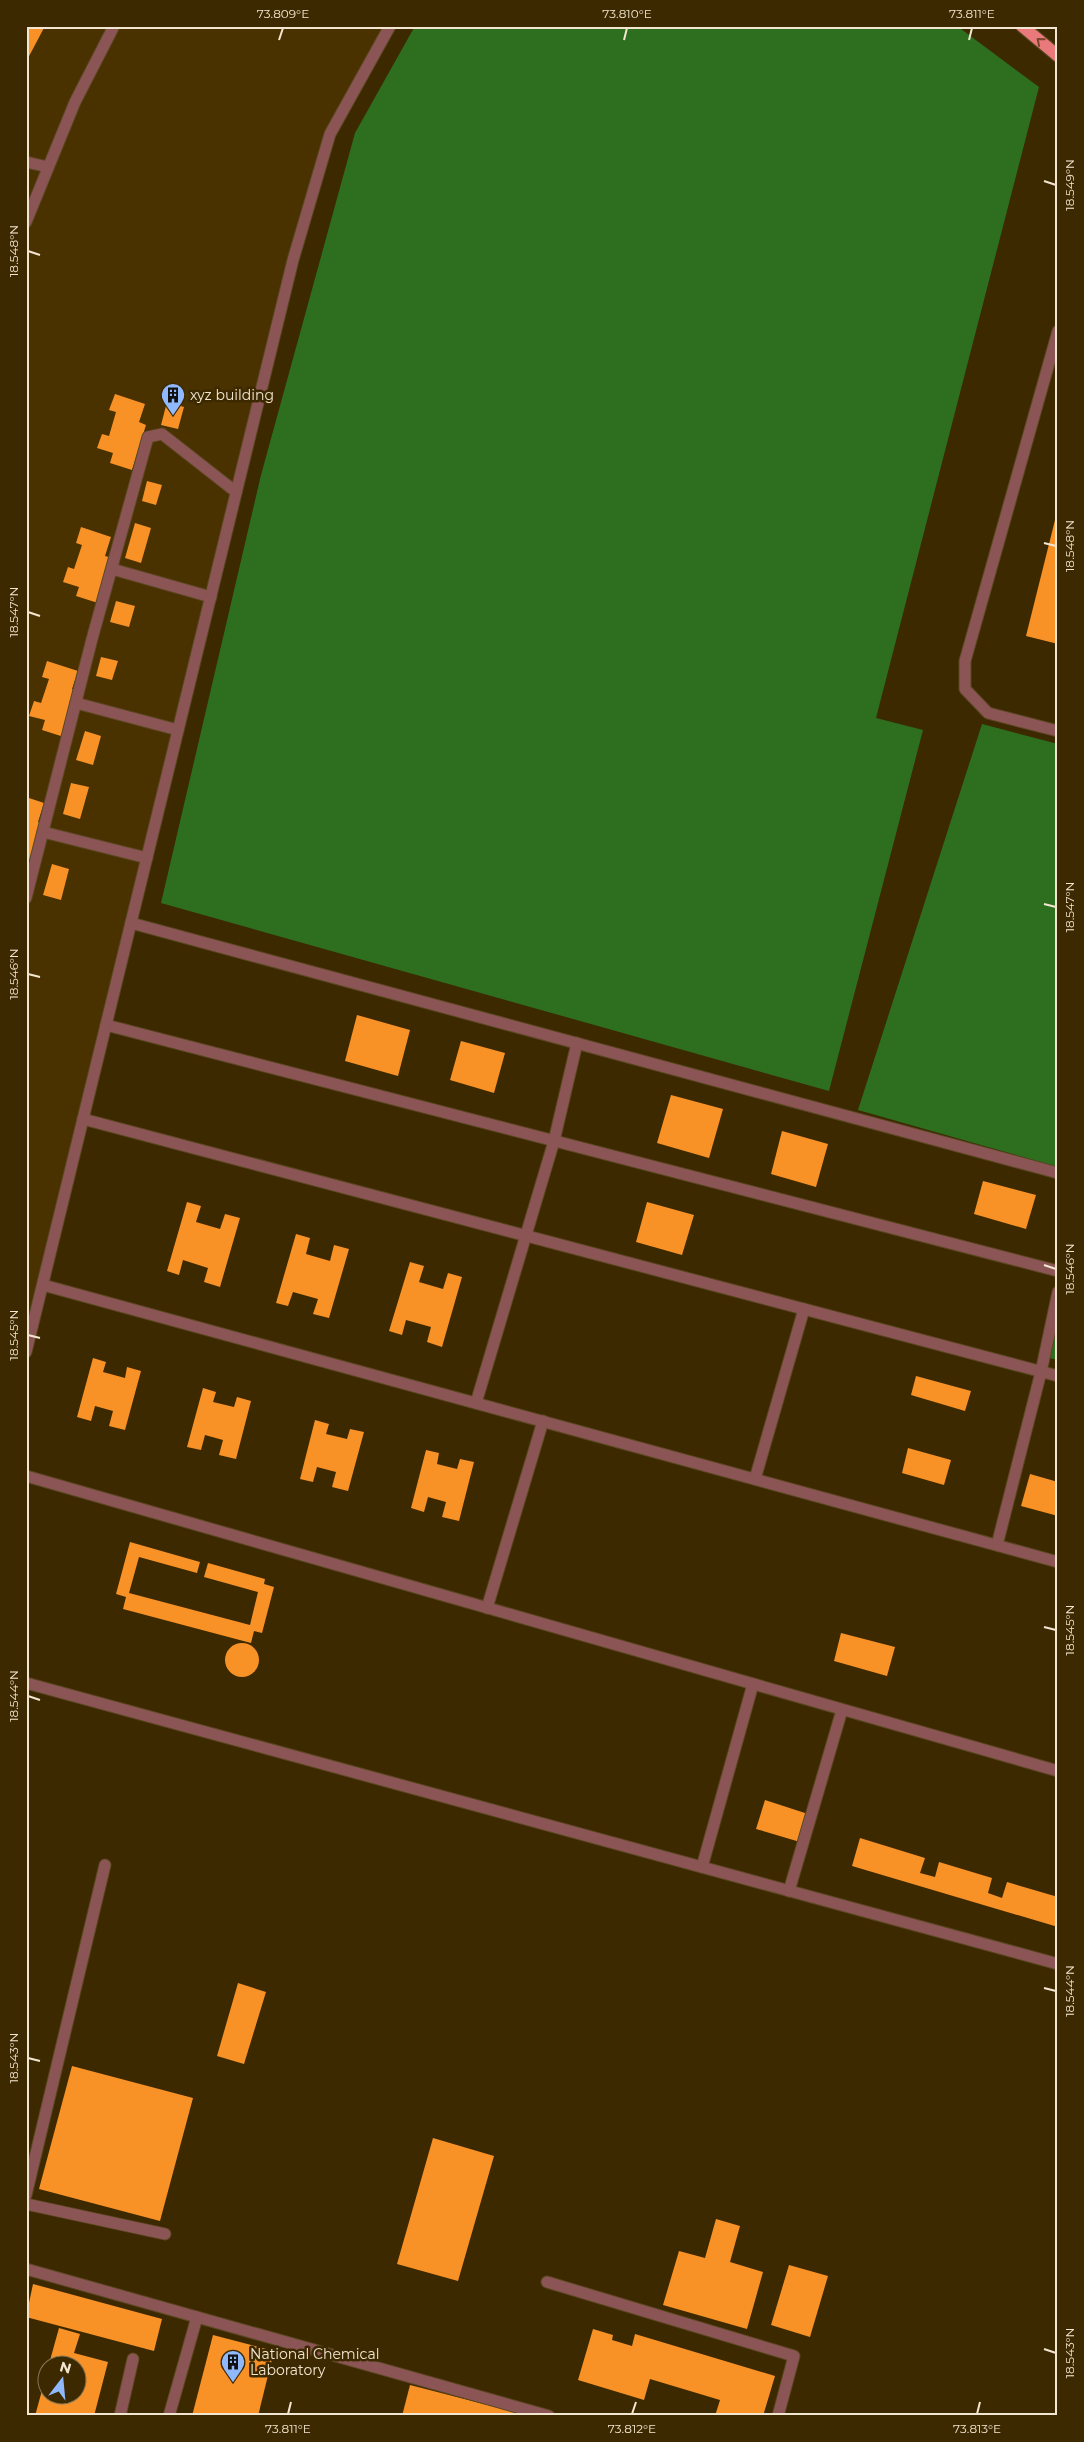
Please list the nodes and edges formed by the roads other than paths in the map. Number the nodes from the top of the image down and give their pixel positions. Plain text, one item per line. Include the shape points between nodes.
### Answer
1 (114, 26) edge
2 (390, 26) edge
3 (1022, 26) edge
4 (1058, 56) edge
5 (26, 162) edge
6 (48, 167) junction
7 (26, 222) edge
8 (1058, 331) edge
9 (236, 492) junction
10 (112, 569) junction
11 (211, 597) junction
12 (76, 703) junction
13 (178, 730) junction
14 (1058, 731) edge
15 (43, 832) junction
16 (147, 858) junction
17 (26, 898) edge
18 (131, 922) junction
19 (106, 1026) junction
20 (577, 1043) junction
21 (83, 1119) junction
22 (554, 1141) junction
23 (1058, 1173) edge
24 (527, 1236) junction
25 (1058, 1271) edge
26 (43, 1285) junction
27 (1058, 1292) edge
28 (804, 1309) junction
29 (26, 1352) edge
30 (1041, 1372) junction
31 (1058, 1376) edge
32 (476, 1403) junction
33 (543, 1421) junction
34 (26, 1476) edge
35 (755, 1479) junction
36 (997, 1545) junction
37 (1058, 1562) edge
38 (487, 1608) junction
39 (26, 1683) edge
40 (754, 1684) junction
41 (842, 1710) junction
42 (1058, 1771) edge
43 (105, 1865) dead end
44 (702, 1868) junction
45 (789, 1891) junction
46 (1058, 1964) edge
47 (26, 2195) edge
48 (26, 2204) edge
49 (165, 2234) dead end
50 (26, 2269) edge
51 (547, 2282) dead end
52 (197, 2317) junction
53 (133, 2359) dead end
54 (120, 2416) edge
55 (169, 2416) edge
56 (549, 2416) edge
57 (778, 2416) edge

1 - 6 lane via 75,102
2 - 9 lane via 330,134 293,260
4 -> 3 main road
5 - 6 lane
6 - 7 lane
8 - 14 lane via 965,662 964,678 965,689 988,712
9 - 10 lane via 162,434 148,437
9 - 11 lane
10 - 11 lane
10 - 12 lane
11 - 13 lane
12 - 13 lane
12 - 15 lane
13 - 16 lane
15 - 16 lane
15 - 17 lane
16 - 18 lane
18 - 19 lane
18 - 20 lane
19 - 21 lane
19 - 22 lane
20 - 22 lane
20 - 23 lane
21 - 24 lane
21 - 26 lane
22 - 24 lane
22 - 25 lane
24 - 28 lane
24 - 32 lane
26 - 29 lane
26 - 32 lane
27 - 30 lane
28 - 30 lane
28 - 35 lane
30 - 31 lane
30 - 36 lane
32 - 33 lane
33 - 35 lane
33 - 38 lane
34 - 38 lane
35 - 36 lane
36 - 37 lane
38 - 40 lane
39 - 44 lane
40 - 41 lane
40 - 44 lane
41 - 42 lane
41 - 45 lane
43 - 47 lane
44 - 45 lane
45 - 46 lane
48 - 49 lane
50 - 52 lane
51 - 57 lane via 794,2356
52 - 55 lane
52 - 56 lane
53 - 54 lane

